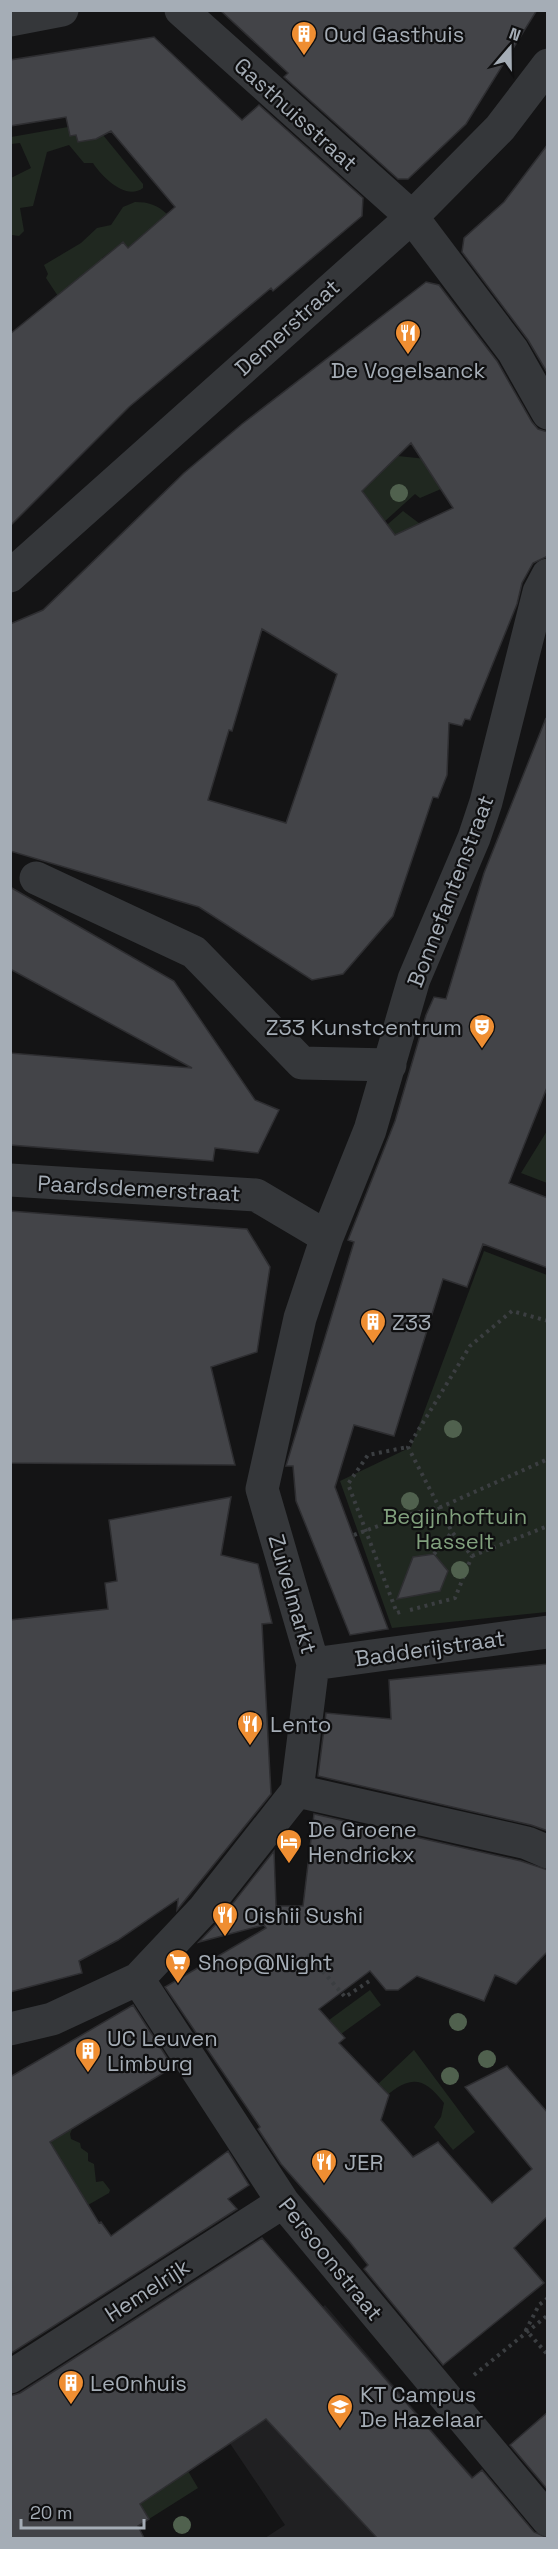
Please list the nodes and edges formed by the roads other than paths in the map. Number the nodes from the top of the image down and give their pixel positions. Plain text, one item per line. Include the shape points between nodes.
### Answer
1 (62, 10) edge
2 (181, 10) edge
3 (10, 20) edge
4 (548, 65) edge
5 (412, 217) junction
6 (548, 413) edge
7 (548, 574) edge
8 (10, 576) edge
9 (36, 878) dead end
10 (390, 1065) junction
11 (10, 1180) edge
12 (327, 1237) junction
13 (548, 1632) edge
14 (313, 1664) junction
15 (297, 1791) junction
16 (548, 1852) edge
17 (138, 1979) junction
18 (10, 2029) edge
19 (283, 2202) junction
20 (10, 2378) edge
21 (548, 2520) edge

1 - 3 street
2 - 5 street, Gasthuisstraat
4 - 5 street, Demerstraat via 500,128
5 - 6 street, Gasthuisstraat via 513,351
5 - 8 street, Demerstraat
7 - 10 street, Bonnefantenstraat via 539,592 486,802 414,979
9 - 10 street via 194,952 302,1063
10 - 12 street, Bonnefantenstraat via 370,1130
11 - 12 street, Paardsdemerstraat via 256,1195
12 - 14 street, Zuivelmarkt via 300,1318 262,1490
13 - 14 street, Badderijstraat
14 - 15 street, Zuivelmarkt
15 - 16 street via 527,1843
15 - 17 street via 204,1909
17 - 18 street via 52,2019
17 - 19 street, Persoonstraat
19 - 20 street, Hemelrijk
19 - 21 street, Persoonstraat

